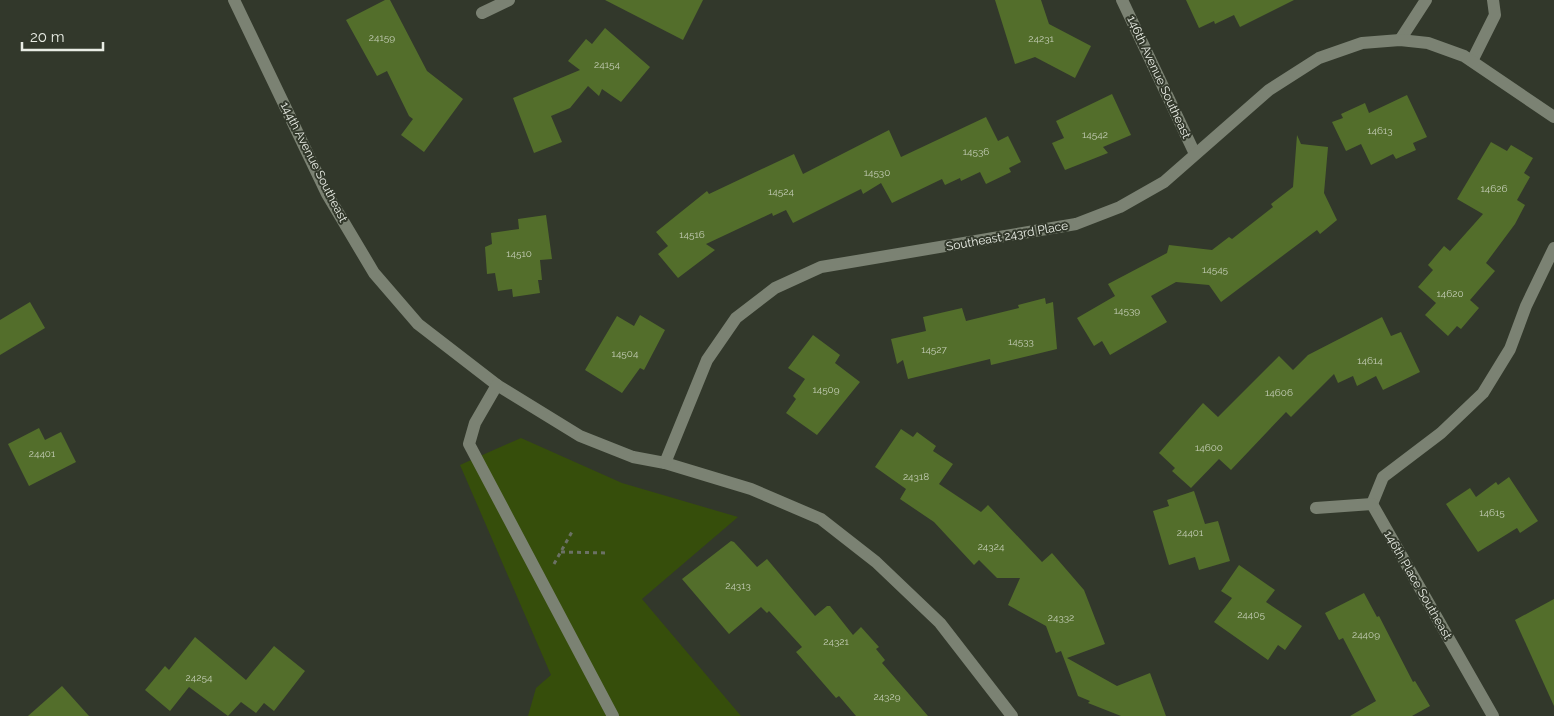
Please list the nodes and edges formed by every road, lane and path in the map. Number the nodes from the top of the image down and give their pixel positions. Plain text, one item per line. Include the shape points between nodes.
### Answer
1 (234, 0) edge
2 (509, 0) edge
3 (1122, 0) edge
4 (1426, 0) edge
5 (1493, 0) edge
6 (482, 13) dead end
7 (1400, 40) junction
8 (1472, 61) junction
9 (1554, 117) edge
10 (1195, 154) junction
11 (1554, 248) edge
12 (497, 385) junction
13 (665, 464) junction
14 (1372, 504) junction
15 (1316, 508) dead end
16 (573, 530) dead end
17 (561, 552) junction
18 (609, 553) dead end
19 (543, 585) junction
20 (613, 716) edge
21 (1012, 716) edge
22 (1493, 716) edge

1 - 12 street, 144th Avenue Southeast via 327,194 374,273 418,324
2 - 6 street
3 - 10 street, 146th Avenue Southeast
4 - 7 street
5 - 8 street via 1495,16
7 - 8 street, Southeast 243rd Place via 1436,45
7 - 10 street, Southeast 243rd Place via 1362,43 1319,58 1269,90
8 - 9 street, Southeast 243rd Place
10 - 13 street, Southeast 243rd Place via 1164,182 1120,207 1076,224 821,267 775,288 736,318 707,360
11 - 14 street via 1526,306 1510,349 1483,393 1442,433 1383,477
12 - 13 street, 144th Avenue Southeast via 580,436 633,457
12 - 19 street via 474,423 469,444
13 - 21 street, 144th Avenue Southeast via 751,489 821,519 876,562 940,623
14 - 15 street
14 - 22 street, 146th Place Southeast
16 - 17 path
17 - 18 path
17 - 19 path
19 - 20 street

